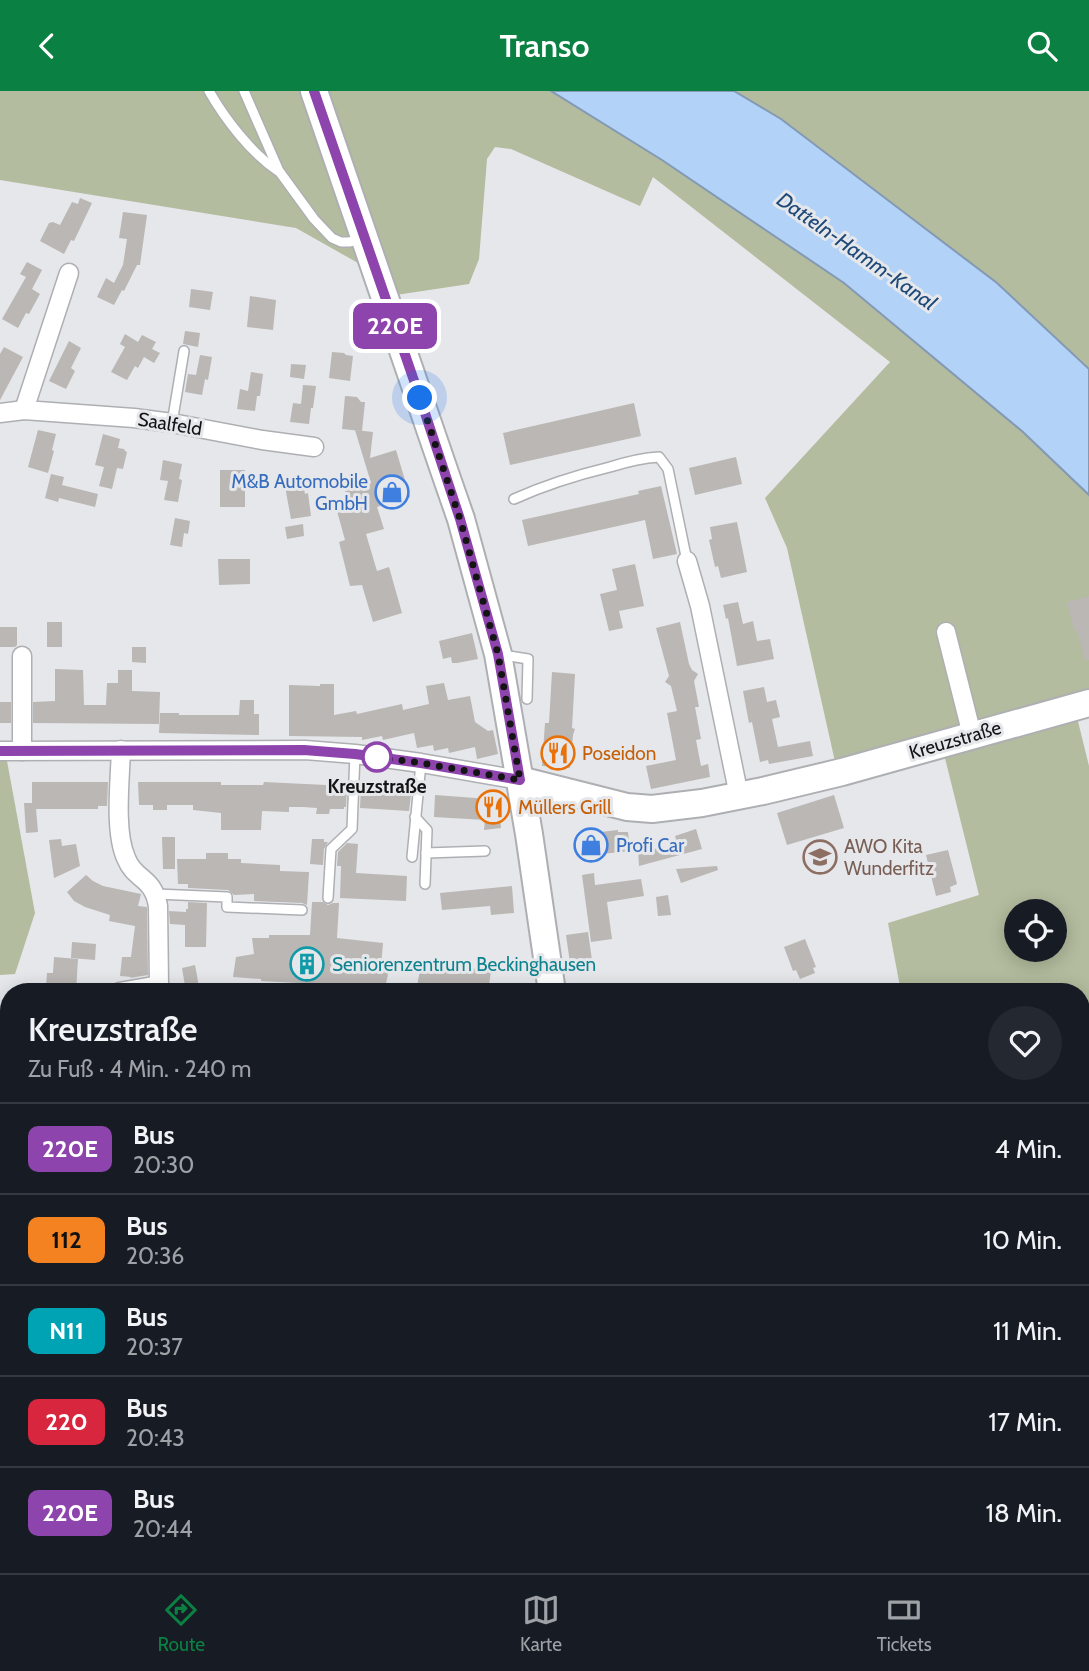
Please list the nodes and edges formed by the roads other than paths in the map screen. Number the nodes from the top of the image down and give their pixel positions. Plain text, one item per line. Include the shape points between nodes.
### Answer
1 (209, 91) edge
2 (244, 91) edge
3 (314, 91) edge
4 (279, 171) junction
5 (364, 238) junction
6 (69, 273) dead end
7 (184, 351) dead end
8 (24, 410) junction
9 (0, 414) edge
10 (172, 423) junction
11 (314, 447) dead end
12 (514, 499) dead end
13 (687, 561) joint
14 (946, 632) dead end
15 (498, 654) junction
16 (22, 656) dead end
17 (527, 699) dead end
18 (1089, 703) edge
19 (972, 736) junction
20 (121, 750) junction
21 (0, 751) edge
22 (22, 751) junction
23 (355, 754) junction
24 (421, 763) junction
25 (520, 780) junction
26 (739, 796) junction
27 (415, 817) junction
28 (485, 851) dead end
29 (426, 853) junction
30 (412, 857) dead end
31 (425, 884) dead end
32 (156, 894) junction
33 (328, 898) dead end
34 (302, 910) dead end
35 (160, 983) edge
36 (551, 983) edge

1 - 4 lane via 242,137
2 - 4 lane
3 - 5 main road
4 - 5 lane via 332,238 341,242
5 - 15 main road via 457,507
6 - 8 street
7 - 10 lane
8 - 9 street, Saalfeld
8 - 10 street, Saalfeld
10 - 11 street, Saalfeld
12 - 13 lane via 579,475 659,457 668,469
13 - 26 street
14 - 19 street
15 - 17 lane via 528,659
15 - 25 main road
16 - 22 street
18 - 19 main road, Kreuzstraße
19 - 26 main road, Kreuzstraße
20 - 22 street, Kreuzstraße
20 - 23 street, Kreuzstraße
20 - 32 street via 122,847 133,871
21 - 22 street, Kreuzstraße
23 - 24 street, Kreuzstraße
23 - 33 lane via 352,829 331,849
24 - 25 street, Kreuzstraße
24 - 27 lane
25 - 26 main road, Kreuzstraße via 652,809
25 - 36 main road
27 - 29 lane via 427,830
27 - 30 lane
28 - 29 lane
29 - 31 lane
32 - 34 lane via 227,897 227,907
32 - 35 street

